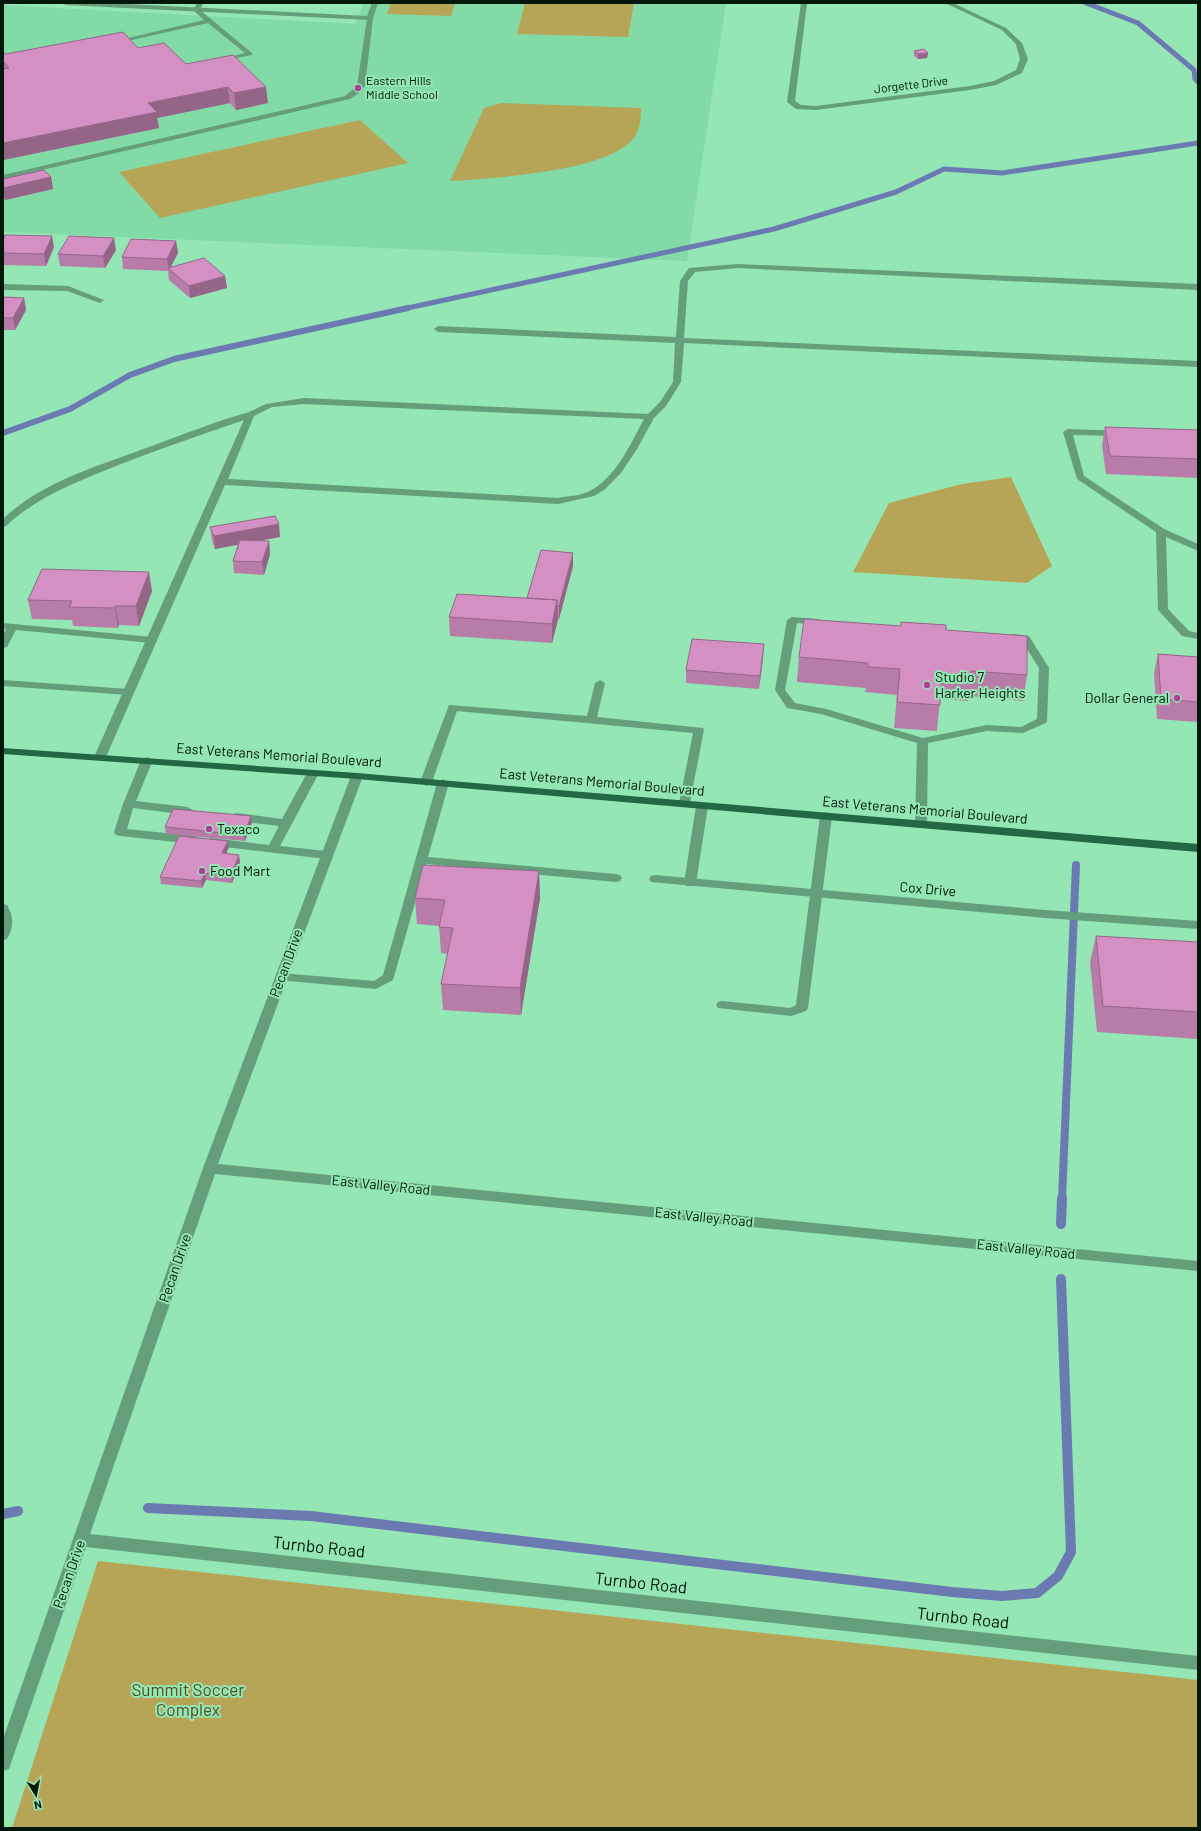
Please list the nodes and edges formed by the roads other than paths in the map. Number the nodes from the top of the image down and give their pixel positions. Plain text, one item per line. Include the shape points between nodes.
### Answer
1 (66, 3) edge
2 (375, 3) edge
3 (804, 3) edge
4 (948, 3) edge
5 (198, 6) edge
6 (370, 18) junction
7 (210, 21) junction
8 (103, 44) edge
9 (215, 62) edge
10 (3, 177) edge
11 (3, 286) edge
12 (1198, 287) edge
13 (100, 300) dead end
14 (438, 329) dead end
15 (680, 340) junction
16 (1198, 364) edge
17 (250, 415) junction
18 (650, 417) junction
19 (1129, 433) edge
20 (222, 482) junction
21 (3, 524) edge
22 (1162, 531) junction
23 (1198, 548) edge
24 (831, 623) edge
25 (8, 627) edge
26 (1002, 636) edge
27 (1198, 636) edge
28 (152, 640) junction
29 (3, 645) edge
30 (3, 683) edge
31 (600, 683) dead end
32 (129, 692) junction
33 (591, 720) junction
34 (923, 741) junction
35 (3, 751) edge
36 (100, 757) junction
37 (147, 760) junction
38 (313, 773) junction
39 (357, 776) junction
40 (426, 782) junction
41 (443, 783) junction
42 (129, 804) junction
43 (685, 804) junction
44 (702, 806) junction
45 (200, 813) edge
46 (223, 815) edge
47 (826, 816) junction
48 (286, 823) junction
49 (921, 824) junction
50 (1198, 848) edge
51 (273, 849) junction
52 (326, 855) junction
53 (422, 860) junction
54 (616, 878) dead end
55 (655, 879) dead end
56 (690, 883) junction
57 (816, 894) junction
58 (3, 908) edge
59 (1198, 925) edge
60 (3, 936) edge
61 (281, 977) junction
62 (722, 1005) dead end
63 (210, 1168) junction
64 (1198, 1266) edge
65 (80, 1540) junction
66 (1198, 1663) edge
67 (3, 1763) edge

1 - 5 street
2 - 6 street
3 - 4 street, Jorgette Drive via 791,102 799,107 816,108 970,88 996,83 1019,71 1024,59 1019,43 1004,29
5 - 6 street
5 - 7 street
6 - 10 street via 361,86 358,92 351,96
7 - 8 street
7 - 9 street via 250,54
11 - 13 street via 68,289
12 - 15 street via 738,266 692,270 684,281
14 - 15 street
15 - 16 street
15 - 18 street via 677,382 663,404
17 - 18 street via 256,410 276,403 304,401
17 - 20 street
17 - 21 street via 175,439 44,492 14,512
18 - 20 street via 631,451 609,481 596,491 558,501
19 - 22 street via 1068,432 1080,477
20 - 28 street
22 - 23 street
22 - 27 street via 1163,610 1186,634
24 - 34 street via 792,620 780,690 791,706 822,711
25 - 28 street
25 - 29 street
26 - 34 street via 1025,638 1044,668 1042,721 1023,730 987,728
28 - 32 street
30 - 32 street
31 - 33 street
32 - 36 street
33 - 40 street via 453,707
33 - 43 street via 699,730
34 - 49 street
35 - 36 main road, East Veterans Memorial Boulevard
36 - 37 main road, East Veterans Memorial Boulevard
37 - 38 main road, East Veterans Memorial Boulevard
37 - 42 street
38 - 39 main road, East Veterans Memorial Boulevard
38 - 48 street
39 - 40 main road, East Veterans Memorial Boulevard
39 - 52 street, Pecan Drive
40 - 41 main road, East Veterans Memorial Boulevard
41 - 43 main road, East Veterans Memorial Boulevard
41 - 53 street
42 - 45 street
42 - 51 street via 120,832
43 - 44 main road, East Veterans Memorial Boulevard
44 - 47 main road, East Veterans Memorial Boulevard
44 - 56 street
46 - 48 street
47 - 49 main road, East Veterans Memorial Boulevard
47 - 57 street
48 - 51 street
49 - 50 main road, East Veterans Memorial Boulevard
51 - 52 street
52 - 61 street, Pecan Drive
53 - 54 street
53 - 61 street via 389,977 376,985
55 - 56 street, Cox Drive
56 - 57 street, Cox Drive
57 - 59 street, Cox Drive
57 - 62 street via 802,1008 791,1012
58 - 60 street via 8,926
61 - 63 street, Pecan Drive
63 - 64 street, East Valley Road
63 - 65 street, Pecan Drive
65 - 66 street, Turnbo Road
65 - 67 street, Pecan Drive

